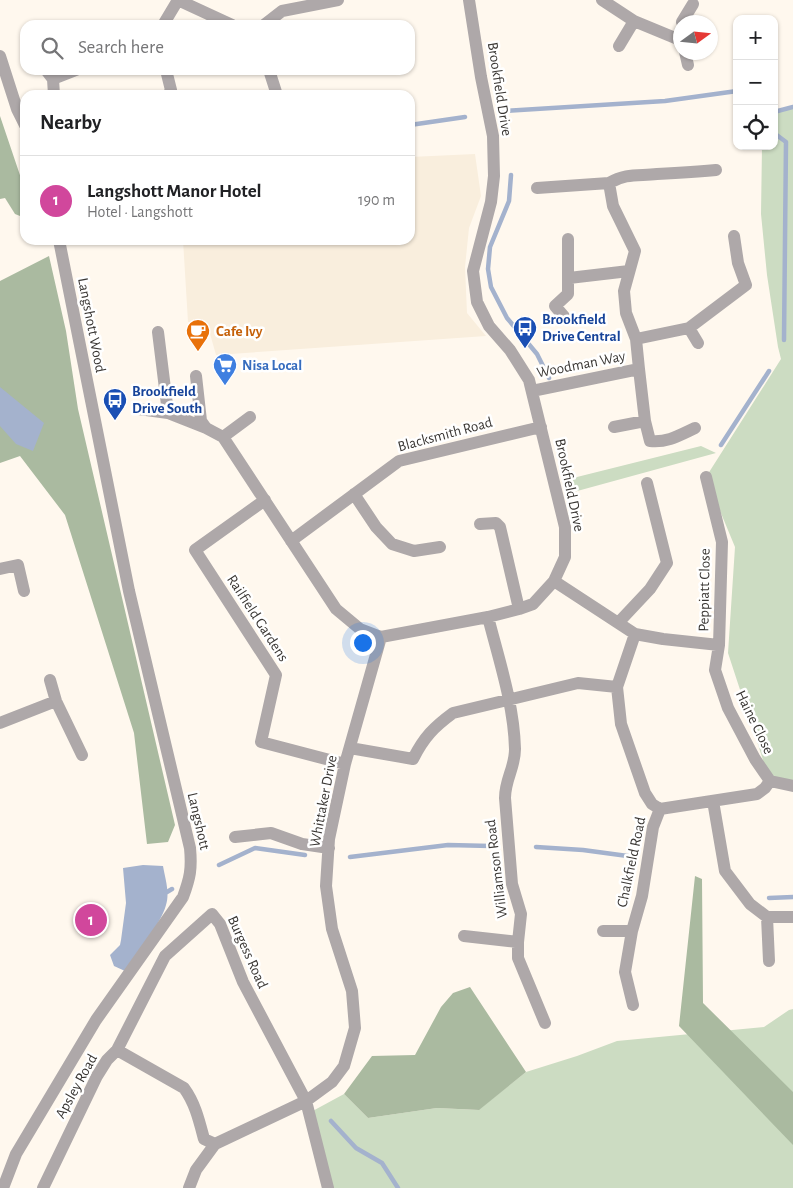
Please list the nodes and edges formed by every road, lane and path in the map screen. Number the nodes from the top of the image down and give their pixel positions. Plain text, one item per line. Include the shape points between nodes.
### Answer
1 (178, 0) edge
2 (338, 0) edge
3 (469, 0) edge
4 (602, 0) edge
5 (693, 4) dead end
6 (281, 6) edge
7 (686, 15) edge
8 (166, 20) edge
9 (221, 20) edge
10 (268, 20) edge
11 (634, 21) junction
12 (673, 37) edge
13 (619, 46) dead end
14 (0, 56) edge
15 (49, 75) edge
16 (167, 75) edge
17 (271, 75) edge
18 (53, 90) edge
19 (171, 90) edge
20 (275, 90) edge
21 (20, 115) edge
22 (716, 170) dead end
23 (608, 183) junction
24 (537, 188) dead end
25 (734, 236) dead end
26 (568, 239) dead end
27 (60, 245) edge
28 (629, 271) junction
29 (569, 278) junction
30 (566, 320) dead end
31 (689, 328) junction
32 (158, 332) dead end
33 (636, 339) junction
34 (698, 343) dead end
35 (639, 369) junction
36 (196, 376) dead end
37 (532, 391) junction
38 (139, 409) dead end
39 (168, 413) junction
40 (94, 417) joint
41 (250, 417) dead end
42 (646, 421) junction
43 (541, 427) junction
44 (614, 427) dead end
45 (206, 428) junction
46 (695, 428) dead end
47 (223, 437) junction
48 (706, 477) dead end
49 (647, 483) dead end
50 (354, 494) junction
51 (265, 500) junction
52 (480, 524) dead end
53 (291, 541) junction
54 (440, 547) dead end
55 (0, 569) edge
56 (554, 581) junction
57 (24, 591) dead end
58 (519, 609) junction
59 (488, 617) junction
60 (619, 622) junction
61 (635, 634) junction
62 (381, 637) junction
63 (719, 645) junction
64 (50, 680) dead end
65 (617, 687) junction
66 (508, 699) junction
67 (56, 701) junction
68 (0, 723) edge
69 (350, 748) junction
70 (82, 755) dead end
71 (345, 764) junction
72 (770, 781) junction
73 (793, 786) edge
74 (713, 801) junction
75 (660, 809) junction
76 (235, 837) dead end
77 (329, 848) junction
78 (767, 917) junction
79 (793, 917) edge
80 (632, 930) junction
81 (603, 931) dead end
82 (464, 936) dead end
83 (518, 942) junction
84 (769, 961) dead end
85 (633, 1004) dead end
86 (545, 1023) dead end
87 (117, 1050) junction
88 (306, 1101) junction
89 (214, 1144) junction
90 (3, 1188) edge
91 (43, 1188) edge
92 (190, 1188) edge
93 (328, 1188) edge

1 - 8 street
1 - 9 street
2 - 6 street
3 - 37 street, Brookfield Drive via 493,136 491,202 473,271 477,302 489,326 510,350 529,380
4 - 11 street
5 - 7 street
6 - 10 street
11 - 12 street
11 - 13 street
14 - 21 street
15 - 18 street
16 - 19 street
17 - 20 street
22 - 23 street via 634,174
23 - 24 street
23 - 28 street, Woodman Way via 613,206 634,251
25 - 31 street via 738,263 746,285
26 - 29 street
27 - 40 street, Langshott Wood
28 - 29 street
28 - 33 street, Woodman Way via 624,291 626,313
29 - 30 street via 568,294 554,306
31 - 33 street
31 - 34 street
32 - 39 street
33 - 35 street, Woodman Way
35 - 37 street, Woodman Way
35 - 42 street
36 - 45 street via 201,421
37 - 43 street, Brookfield Drive
38 - 39 street
39 - 45 street
40 - 90 street, Langshott via 129,591 190,848 191,876 183,898 92,1028 16,1154
41 - 47 street
42 - 44 street
42 - 46 street via 650,440 658,442
43 - 50 street, Blacksmith Road via 400,461
43 - 56 street, Brookfield Drive via 565,527 565,557
45 - 47 street
47 - 51 street
48 - 63 street, Peppiatt Close via 722,542
49 - 60 street via 667,563 650,589
50 - 53 street, Blacksmith Road
50 - 54 street via 392,544 414,551
51 - 53 street
51 - 71 street, Railfield Gardens via 195,550 276,675 261,742
52 - 58 street via 496,522 500,527
53 - 62 street via 336,609 360,629
55 - 57 street via 18,566
56 - 58 street, Brookfield Drive via 533,604
56 - 60 street, Peppiatt Close
58 - 59 street, Brookfield Drive
59 - 62 street, Brookfield Drive
59 - 66 street, Williamson Road
60 - 61 street, Peppiatt Close
61 - 63 street, Peppiatt Close
61 - 65 street, Chalkfield Road
62 - 69 street, Whittaker Drive
63 - 72 street, Haine Close via 715,670 728,708
64 - 67 street
65 - 66 street via 578,683
65 - 75 street, Chalkfield Road via 621,724 638,775 652,804
66 - 69 street via 453,713 424,739 414,759
66 - 83 street, Williamson Road via 515,747 505,798 512,884 520,914
67 - 68 street
67 - 70 street
69 - 71 street, Whittaker Drive
71 - 77 street, Whittaker Drive
72 - 73 street
72 - 74 street via 757,794
74 - 75 street
74 - 78 street via 725,871 750,904
75 - 80 street, Chalkfield Road via 653,827 642,896
76 - 77 street via 271,833 302,844
77 - 88 street, Whittaker Drive via 326,886 332,929 352,991 355,1028 344,1066 332,1082
78 - 79 street
78 - 84 street
80 - 81 street, Chalkfield Road
80 - 85 street, Chalkfield Road via 625,972
82 - 83 street, Williamson Road
83 - 86 street, Williamson Road via 518,958
87 - 88 street, Burgess Road via 166,956 212,914 220,924 242,982
87 - 89 street, Apsley Road via 184,1088 198,1113 204,1139
87 - 91 street, Apsley Road via 97,1076
88 - 89 street, Whittaker Drive
88 - 93 street
89 - 92 street via 196,1170

